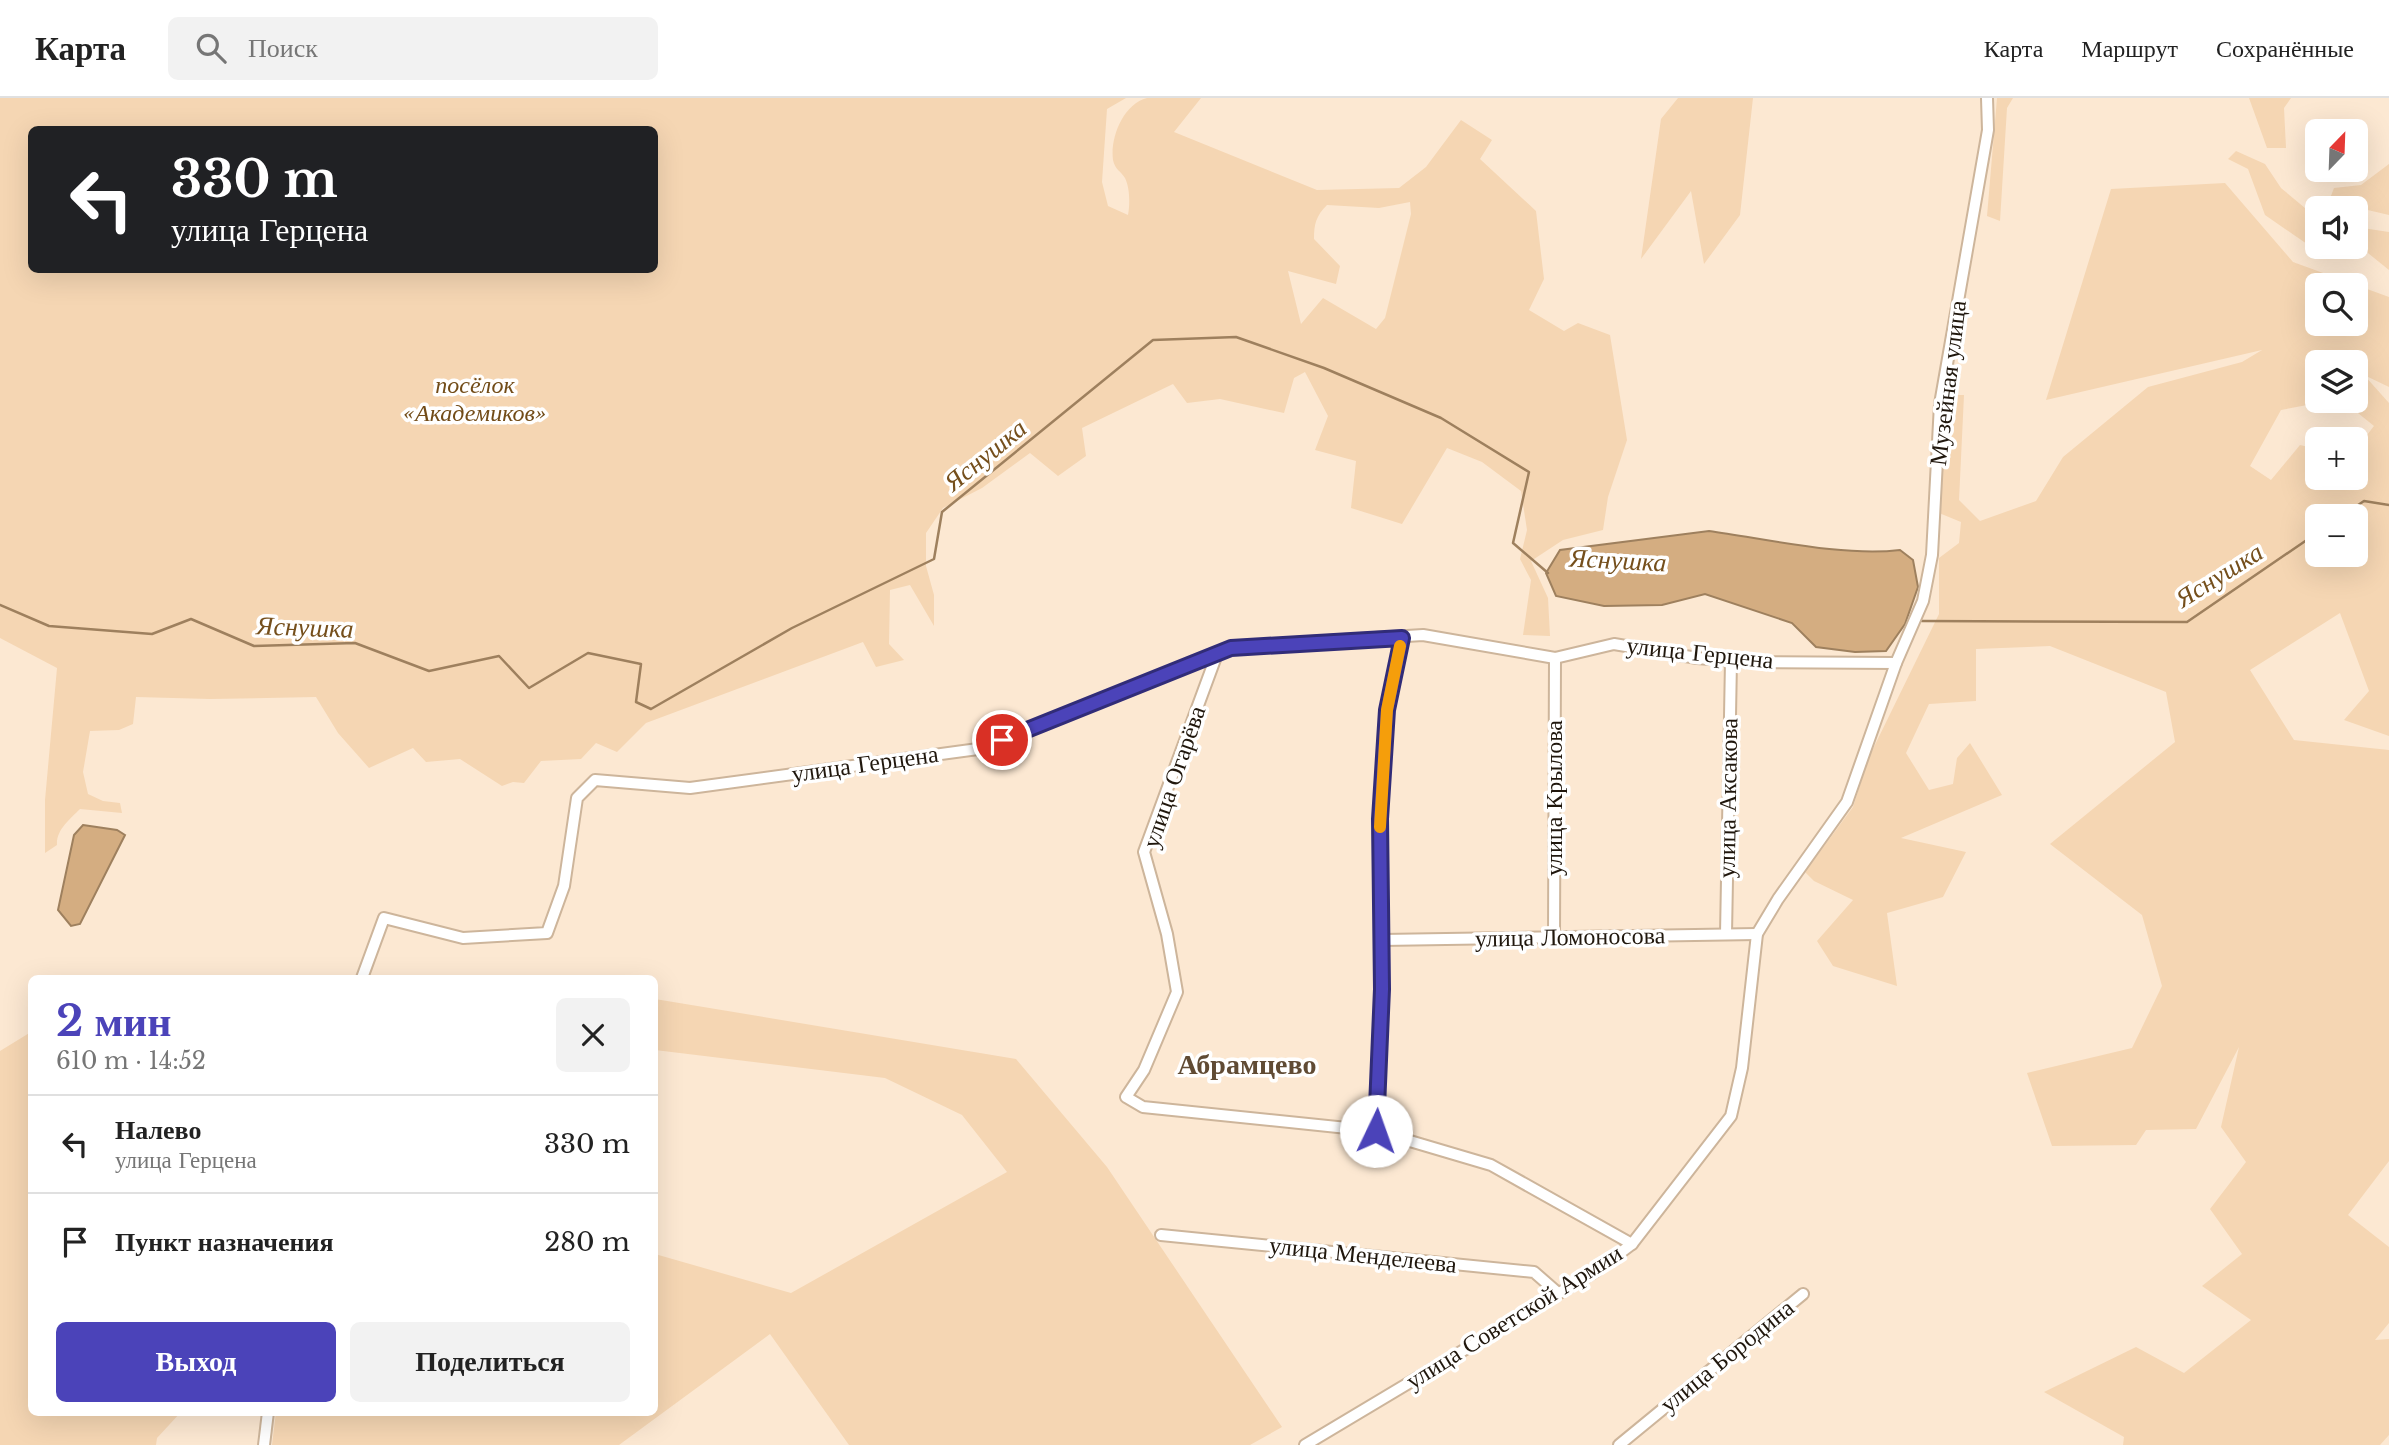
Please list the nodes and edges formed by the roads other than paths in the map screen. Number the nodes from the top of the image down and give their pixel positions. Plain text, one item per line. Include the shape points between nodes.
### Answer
1 (1987, 98) edge
2 (1402, 638) junction
3 (1217, 654) junction
4 (1555, 658) junction
5 (1731, 661) junction
6 (1896, 663) junction
7 (1726, 934) junction
8 (1757, 934) junction
9 (1553, 937) junction
10 (1382, 940) junction
11 (363, 975) edge
12 (1376, 1131) junction
13 (1161, 1235) dead end
14 (1632, 1244) junction
15 (1558, 1293) junction
16 (1803, 1294) dead end
17 (268, 1416) edge
18 (264, 1445) edge
19 (1305, 1445) edge
20 (1619, 1445) edge

1 - 6 street, Музейная улица via 1989,130 1940,404 1931,555 1923,601
2 - 3 street, улица Герцена via 1231,648
2 - 4 street, улица Герцена via 1423,635
2 - 10 street via 1387,710 1381,792
3 - 11 street, улица Герцена via 978,749 690,788 595,780 578,798 564,886 547,933 463,938 384,918
3 - 12 street, улица Огарёва via 1144,852 1167,934 1177,992 1126,1097 1143,1107
4 - 5 street, улица Герцена via 1614,644
4 - 9 street, улица Крылова
5 - 6 street, улица Герцена
5 - 7 street, улица Аксакова
6 - 8 street, улица Советской Армии via 1847,802
7 - 8 street, улица Ломоносова
7 - 9 street, улица Ломоносова
8 - 14 street, улица Советской Армии via 1742,1068 1731,1116
9 - 10 street, улица Ломоносова
10 - 12 street
12 - 14 street via 1491,1165
13 - 15 street, улица Менделеева via 1534,1272
14 - 15 street, улица Советской Армии
15 - 19 street, улица Советской Армии
16 - 20 street, улица Бородина
17 - 18 street

